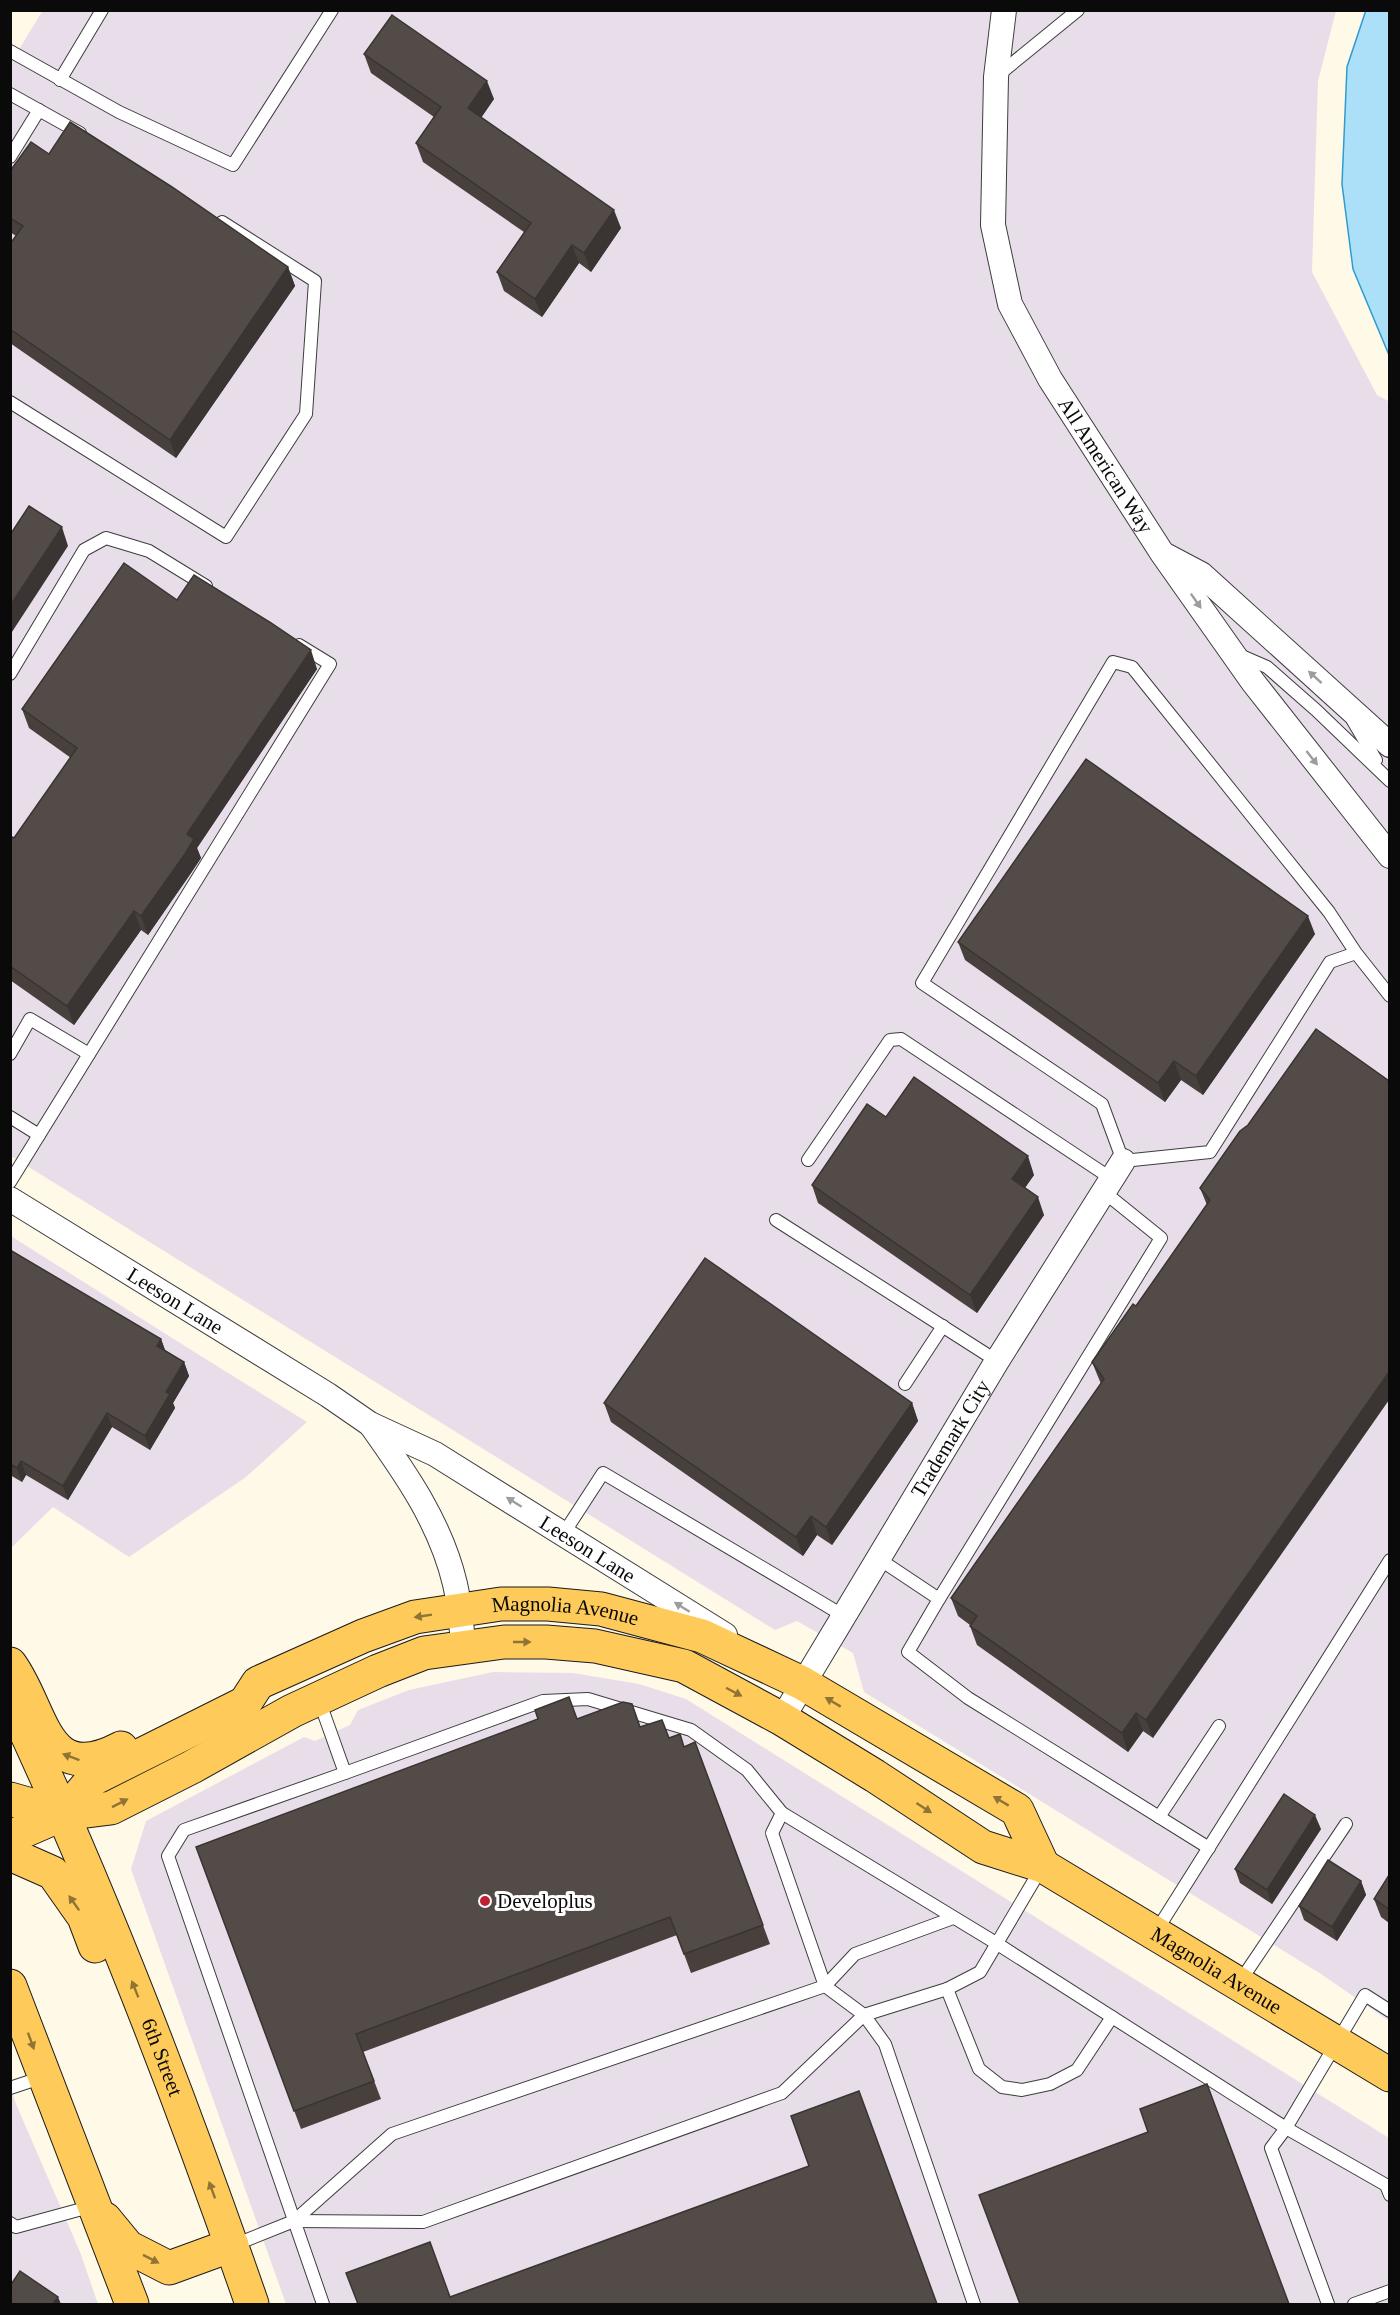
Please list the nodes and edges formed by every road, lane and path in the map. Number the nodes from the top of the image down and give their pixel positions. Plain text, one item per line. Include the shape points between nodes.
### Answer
1 (102, 10) edge
2 (332, 10) edge
3 (1004, 10) edge
4 (1077, 10) edge
5 (10, 51) edge
6 (996, 77) junction
7 (60, 80) junction
8 (10, 94) edge
9 (39, 110) junction
10 (90, 139) edge
11 (10, 157) edge
12 (207, 213) edge
13 (10, 402) edge
14 (1162, 553) junction
15 (220, 595) edge
16 (290, 639) edge
17 (1230, 651) junction
18 (10, 674) edge
19 (1341, 701) junction
20 (1389, 745) edge
21 (1387, 777) edge
22 (1389, 856) edge
23 (1356, 953) junction
24 (1389, 996) edge
25 (10, 1054) edge
26 (89, 1054) junction
27 (10, 1117) edge
28 (39, 1135) junction
29 (808, 1160) dead end
30 (1113, 1177) junction
31 (10, 1182) edge
32 (10, 1199) edge
33 (776, 1220) dead end
34 (943, 1326) junction
35 (997, 1361) junction
36 (905, 1384) dead end
37 (369, 1424) junction
38 (564, 1533) junction
39 (879, 1559) junction
40 (1389, 1560) edge
41 (939, 1599) junction
42 (459, 1610) junction
43 (844, 1616) junction
44 (464, 1648) junction
45 (10, 1664) edge
46 (258, 1683) junction
47 (802, 1683) junction
48 (10, 1698) edge
49 (318, 1698) junction
50 (783, 1719) junction
51 (1219, 1726) dead end
52 (345, 1773) junction
53 (10, 1799) edge
54 (782, 1813) junction
55 (63, 1814) junction
56 (1159, 1817) junction
57 (1346, 1824) dead end
58 (10, 1837) edge
59 (1209, 1848) junction
60 (10, 1854) edge
61 (1043, 1866) junction
62 (953, 1918) junction
63 (1155, 1934) junction
64 (996, 1944) junction
65 (1238, 1984) junction
66 (10, 1986) edge
67 (825, 1986) junction
68 (947, 1989) junction
69 (1389, 2011) edge
70 (864, 2015) junction
71 (1112, 2017) junction
72 (1336, 2043) junction
73 (1389, 2075) edge
74 (44, 2077) junction
75 (10, 2088) edge
76 (187, 2122) junction
77 (1286, 2127) junction
78 (1389, 2195) edge
79 (94, 2206) junction
80 (294, 2221) junction
81 (10, 2223) edge
82 (232, 2245) junction
83 (1389, 2291) edge
84 (132, 2304) edge
85 (252, 2304) edge
86 (323, 2304) edge
87 (974, 2304) edge
88 (1328, 2304) edge
89 (1354, 2304) edge

1 - 7 lane
2 - 7 lane via 233,165
3 - 6 street, All American Way
4 - 6 lane
5 - 7 lane
6 - 14 street, All American Way via 993,225 1010,304 1050,379
8 - 9 lane
9 - 10 lane
9 - 11 lane
12 - 13 lane via 315,281 306,414 226,537
14 -> 17 street, All American Way
19 -> 14 street via 1201,574
15 - 18 lane via 149,551 106,538 84,550
16 - 26 lane via 330,664
17 - 21 lane via 1267,667
17 -> 22 street, All American Way
19 - 20 street
19 - 21 lane
23 - 24 lane
23 - 30 lane via 1330,962 1210,1152
23 - 30 lane via 1329,912 1132,667 1113,662 922,983 1102,1104
25 - 26 lane via 30,1019
26 - 28 lane
27 - 28 lane
28 - 31 lane
29 - 30 lane via 890,1040 901,1039
30 - 35 street, Trademark City
30 - 41 lane via 1161,1238
32 - 37 street, Leeson Lane
33 - 34 lane
34 - 35 lane
34 - 36 lane
35 - 39 street, Trademark City
38 -> 37 street, Leeson Lane via 435,1454
37 - 42 street, Leeson Lane via 425,1507 443,1545
38 - 43 lane via 603,1473
47 -> 38 street, Leeson Lane
39 - 41 lane
39 - 43 street, Trademark City
40 - 59 lane
41 - 56 lane via 908,1652 968,1698
42 - 44 street, Leeson Lane
42 -> 46 main road, Magnolia Avenue via 415,1617
42 - 47 main road, Magnolia Avenue via 501,1604 601,1609 702,1636
43 - 47 street, Trademark City
44 - 49 main road, Magnolia Avenue via 424,1653
44 -> 50 main road, Magnolia Avenue via 504,1642 595,1646 684,1666
46 -> 45 main road via 233,1688 109,1754 75,1760 62,1754 50,1740
46 - 55 main road, Magnolia Avenue via 245,1703 93,1779
47 - 50 street, Trademark City
61 -> 47 main road, Magnolia Avenue via 1017,1810
48 - 55 main road
49 - 52 lane
55 -> 49 main road, Magnolia Avenue via 111,1808
50 -> 61 main road, Magnolia Avenue via 983,1847
51 - 56 lane
52 - 54 lane via 543,1701 588,1699 691,1730 747,1770
52 - 80 lane via 184,1830 168,1856
53 - 55 main road
54 - 62 lane
54 - 67 lane via 772,1833
55 - 58 main road, Magnolia Avenue
76 -> 55 main road, 6th Street
56 - 59 lane
57 - 65 lane
59 - 63 lane
76 -> 60 main road via 137,2052 84,1917 53,1873
61 - 63 main road, Magnolia Avenue
61 - 64 lane
62 - 64 lane
62 - 67 lane via 855,1954
63 - 65 main road, Magnolia Avenue
64 - 68 lane via 980,1972
64 - 71 lane
65 - 72 main road, Magnolia Avenue
66 -> 74 main road
67 - 70 lane
67 - 80 lane via 392,2134
68 - 70 lane
68 - 71 lane via 979,2069 1002,2087 1022,2090 1050,2084 1077,2070
69 - 72 lane via 1365,1995
70 - 80 lane via 782,2093 423,2222
70 - 87 lane via 885,2044
71 - 77 lane
72 - 73 main road, Magnolia Avenue
72 - 77 lane
74 - 75 lane
74 - 79 main road
82 -> 76 main road, 6th Street
77 - 78 lane via 1386,2185
77 - 88 lane via 1271,2148
79 - 81 lane via 16,2227
79 -> 82 main road via 128,2247 169,2268
79 - 84 main road
80 - 82 lane
80 - 86 lane
82 - 85 main road, 6th Street
83 - 89 lane

